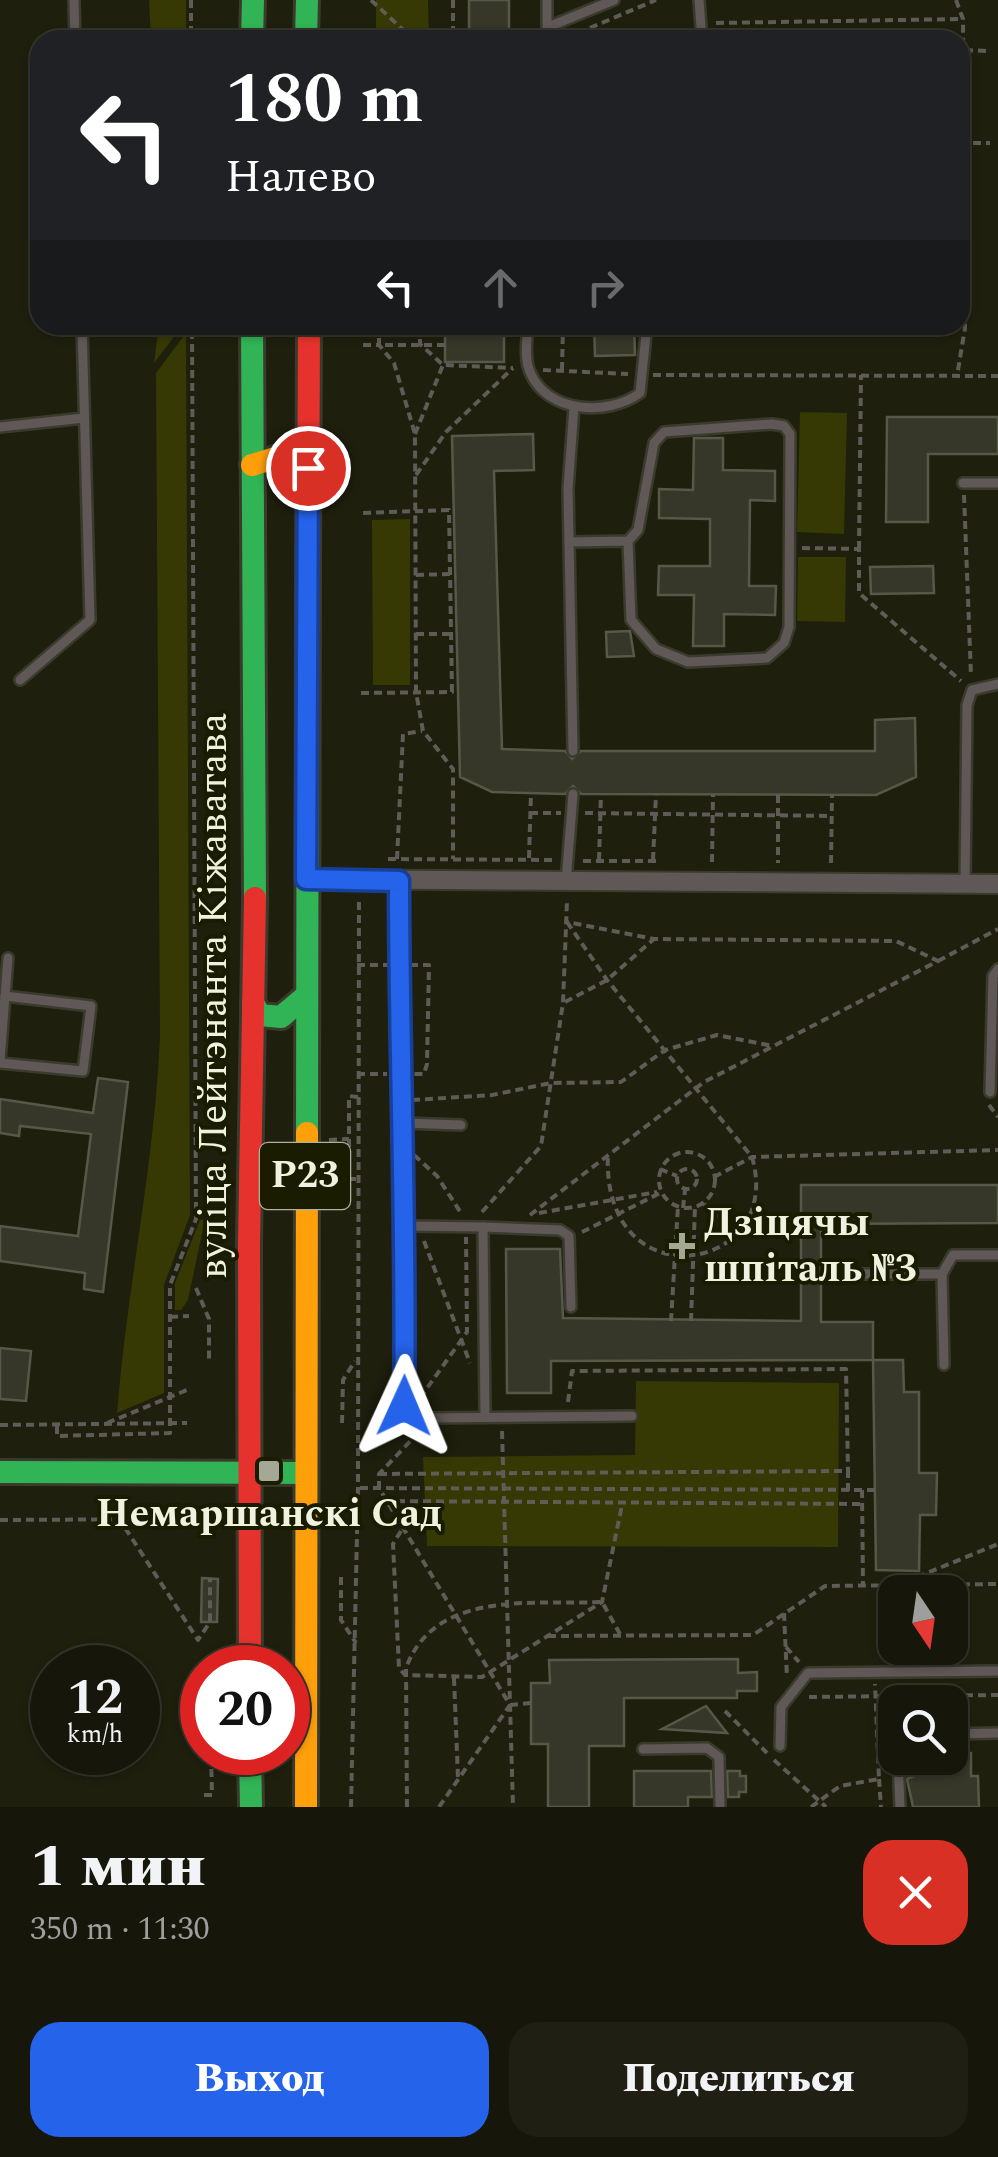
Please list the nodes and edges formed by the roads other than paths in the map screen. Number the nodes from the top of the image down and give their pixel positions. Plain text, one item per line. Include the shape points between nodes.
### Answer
1 (74, 0) edge
2 (253, 0) edge
3 (307, 0) edge
4 (548, 0) edge
5 (614, 0) edge
6 (699, 0) edge
7 (548, 27) junction
8 (74, 30) edge
9 (252, 30) edge
10 (306, 30) edge
11 (548, 30) edge
12 (701, 30) edge
13 (82, 335) edge
14 (252, 335) edge
15 (310, 335) edge
16 (528, 335) edge
17 (647, 335) edge
18 (574, 407) junction
19 (84, 418) junction
20 (0, 427) edge
21 (252, 465) junction
22 (308, 468) junction
23 (963, 483) road end
24 (998, 483) edge
25 (628, 540) junction
26 (569, 542) junction
27 (20, 680) dead end
28 (998, 684) edge
29 (572, 751) dead end
30 (573, 794) dead end
31 (306, 879) junction
32 (399, 881) junction
33 (566, 882) junction
34 (964, 884) junction
35 (998, 884) edge
36 (8, 958) dead end
37 (998, 969) edge
38 (5, 996) junction
39 (306, 996) junction
40 (253, 1003) junction
41 (0, 1061) edge
42 (987, 1096) road end
43 (404, 1123) junction
44 (462, 1124) dead end
45 (406, 1226) junction
46 (484, 1226) junction
47 (998, 1255) edge
48 (858, 1274) dead end
49 (942, 1274) junction
50 (571, 1307) dead end
51 (944, 1365) dead end
52 (485, 1416) junction
53 (632, 1416) dead end
54 (0, 1472) edge
55 (250, 1472) junction
56 (306, 1473) junction
57 (250, 1645) edge
58 (998, 1671) edge
59 (968, 1734) edge
60 (998, 1734) edge
61 (780, 1746) dead end
62 (643, 1749) dead end
63 (250, 1775) edge
64 (899, 1775) edge
65 (250, 1807) edge
66 (306, 1807) edge
67 (720, 1807) edge
68 (900, 1807) edge

1 - 8 lane
2 - 9 main road
3 - 10 main road
4 - 7 lane
5 - 7 lane
6 - 12 lane
7 - 11 lane
13 - 19 lane
14 - 21 main road, вуліца Лейтэнанта Кіжаватава / Р23
15 - 22 main road, Р23
16 - 18 lane via 528,369 536,382
17 - 18 lane via 640,393 610,409
18 - 26 lane
19 - 20 lane
19 - 27 lane via 90,620
21 - 22 main road via 285,455 300,457
21 - 40 main road, вуліца Лейтэнанта Кіжаватава / Р23
22 - 31 main road, Р23
23 - 24 lane
25 - 25 lane via 631,620 656,649 688,662 766,658 788,628 790,434 772,424 664,432 654,443 638,530
25 - 26 lane
26 - 29 lane
28 - 34 lane via 972,690 967,705
30 - 33 lane
31 - 32 street
31 - 39 main road, Р23
32 - 33 street
32 - 43 lane via 398,1092
33 - 34 street
34 - 35 street
36 - 38 lane
37 - 42 lane
38 - 41 lane
38 - 41 lane via 91,1006 83,1071
39 - 40 main road via 294,1013 280,1018 260,1015
39 - 56 main road, Р23
40 - 55 main road, вуліца Лейтэнанта Кіжаватава / Р23
43 - 44 lane
43 - 45 lane
45 - 46 lane
45 - 52 lane via 404,1406 418,1417
46 - 50 lane via 569,1236
46 - 52 lane
47 - 49 lane via 953,1255
48 - 49 lane
49 - 51 lane
52 - 53 lane
54 - 55 main road
55 - 56 main road
55 - 57 main road, вуліца Лейтэнанта Кіжаватава / Р23
56 - 66 main road, Р23
58 - 61 lane via 808,1673 781,1707
59 - 60 lane
62 - 67 lane via 707,1748 720,1757
63 - 65 main road
64 - 68 lane

